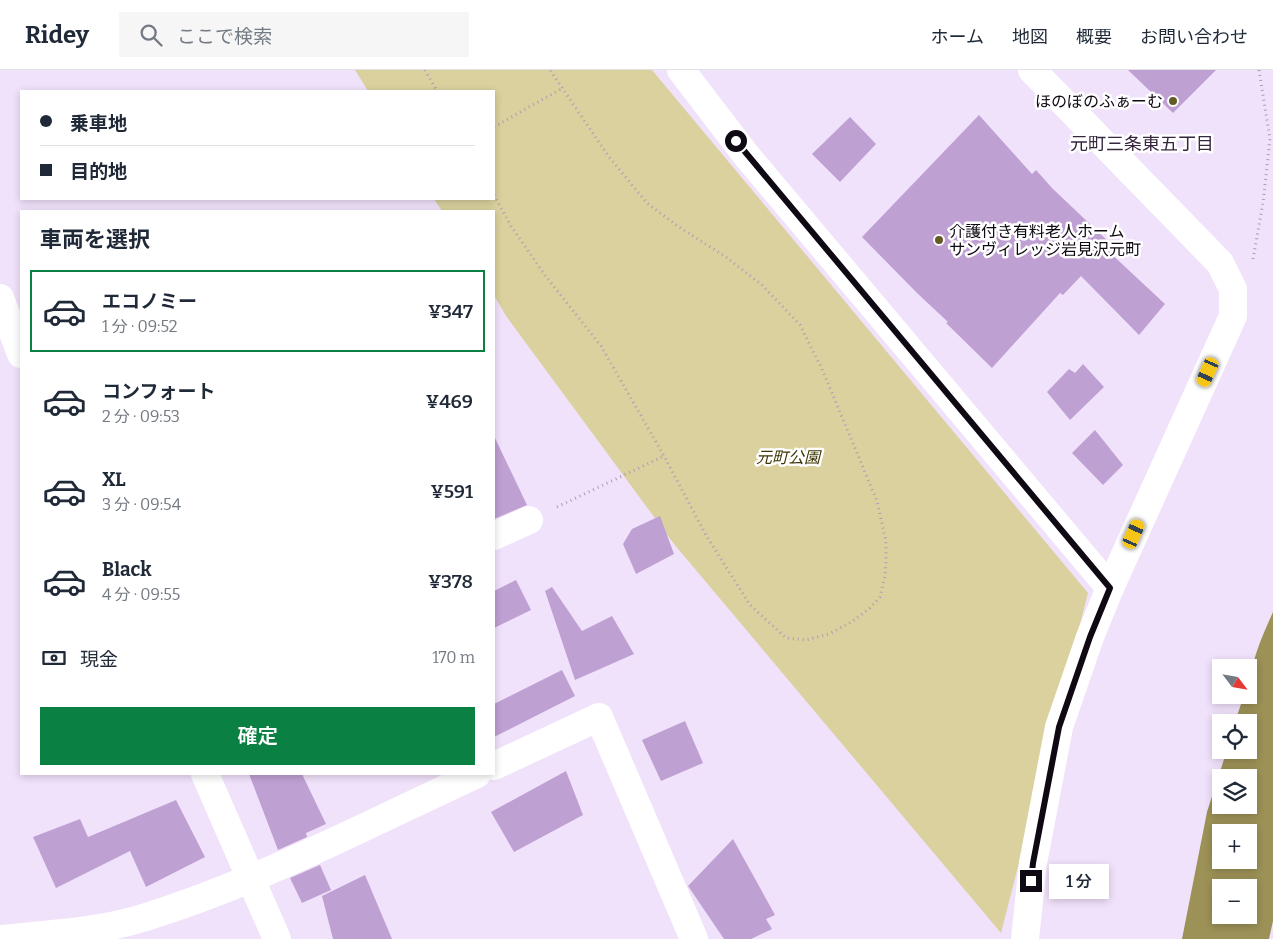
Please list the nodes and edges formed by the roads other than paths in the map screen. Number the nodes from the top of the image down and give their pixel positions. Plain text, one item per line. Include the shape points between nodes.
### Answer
1 (680, 70) edge
2 (1032, 70) edge
3 (0, 298) edge
4 (20, 351) edge
5 (529, 520) road end
6 (495, 536) edge
7 (1110, 588) junction
8 (495, 766) edge
9 (205, 775) edge
10 (476, 775) edge
11 (251, 879) junction
12 (0, 939) edge
13 (277, 939) edge
14 (694, 939) edge
15 (1025, 939) edge

1 - 7 street via 746,155
2 - 7 street via 1220,263 1233,288 1233,316
3 - 4 street
5 - 6 street
7 - 15 street via 1059,727 1033,863
8 - 14 street via 599,717
9 - 11 street
10 - 11 street
11 - 12 street via 145,918 90,930
11 - 13 street

